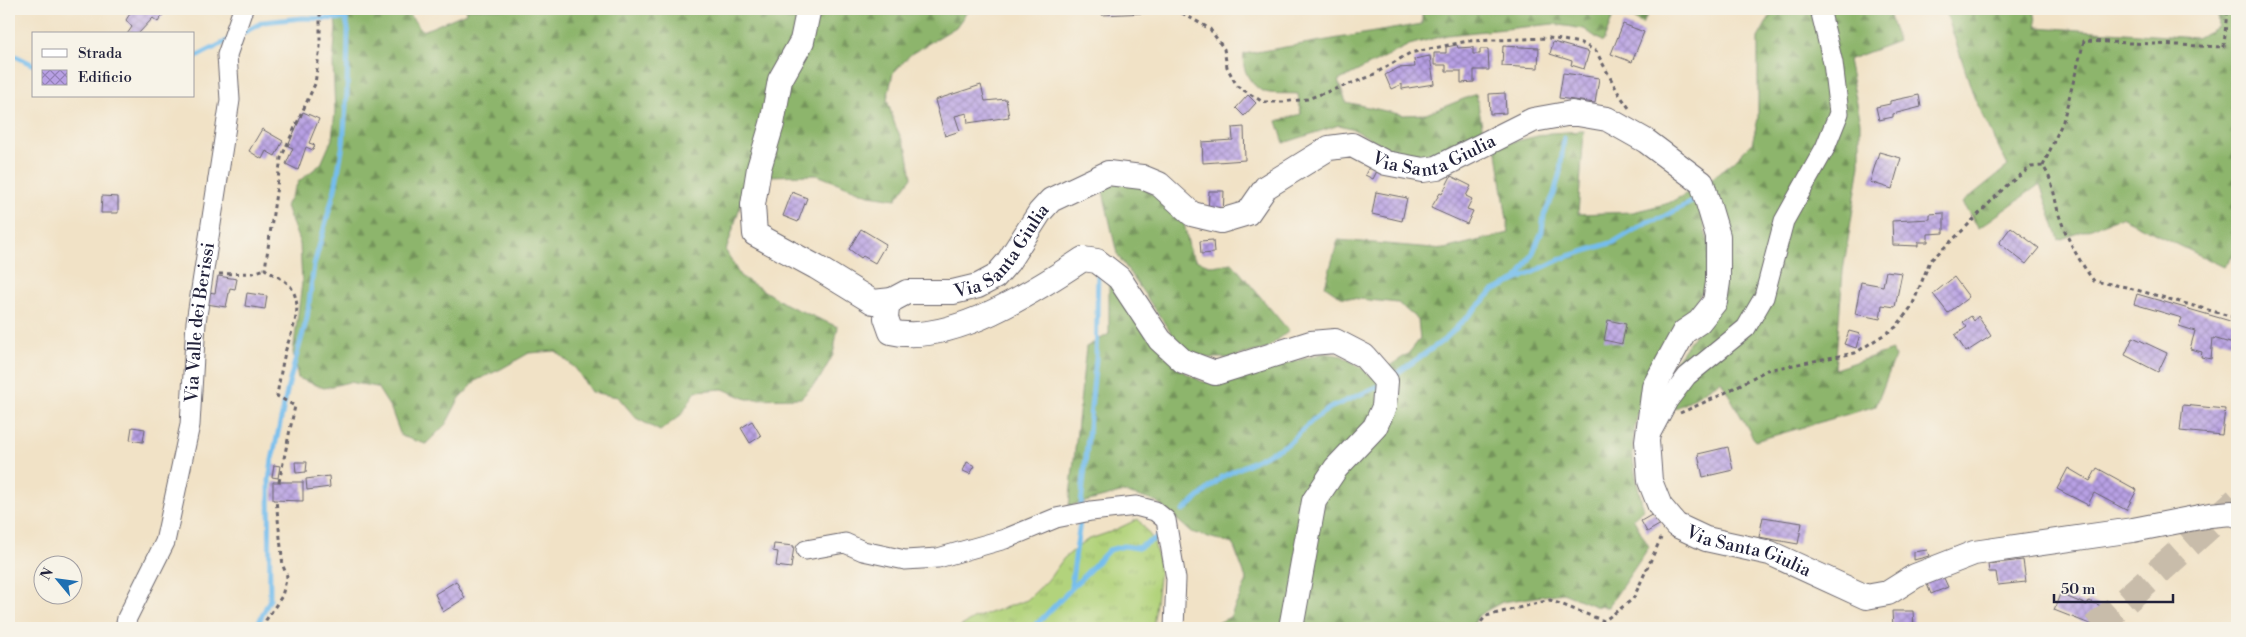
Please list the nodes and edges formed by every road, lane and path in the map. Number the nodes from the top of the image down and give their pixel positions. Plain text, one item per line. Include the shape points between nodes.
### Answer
1 (243, 9) edge
2 (320, 9) edge
3 (806, 9) edge
4 (1174, 9) edge
5 (1820, 9) edge
6 (2227, 9) edge
7 (1630, 110) dead end
8 (2044, 166) junction
9 (265, 269) junction
10 (213, 279) dead end
11 (892, 300) junction
12 (2237, 318) edge
13 (1677, 415) dead end
14 (1647, 441) junction
15 (279, 482) dead end
16 (276, 500) dead end
17 (2237, 515) edge
18 (1670, 519) junction
19 (806, 550) dead end
20 (125, 628) edge
21 (263, 628) edge
22 (1174, 628) edge
23 (1290, 628) edge
24 (1476, 628) edge

1 - 20 street, Via Valle dei Berissi via 227,55 230,100 196,322 190,425 165,542 126,618
2 - 9 path via 320,47 315,84 281,158
3 - 11 street via 802,40 780,80 759,168 753,204 755,234 873,302
4 - 7 path via 1210,29 1224,49 1226,66 1237,86 1263,102 1307,99 1370,77 1410,53 1468,41 1549,38 1581,43 1596,51
5 - 14 street via 1833,63 1839,113 1825,148 1784,221 1764,297 1746,328 1686,376 1668,401
6 - 8 path via 2224,47 2084,41 2063,121
8 - 12 path via 2050,177 2059,215 2078,260 2094,281
8 - 13 path via 2031,167 2006,186 1930,261 1912,306 1896,327 1855,353 1767,370
9 - 10 path via 253,273 220,273
9 - 15 path via 285,281 294,293 296,305 296,320 284,355 277,396 295,406
11 - 14 street, Via Santa Giulia via 907,292 953,292 978,286 995,277 1051,200 1108,173 1142,177 1159,184 1192,214 1221,221 1248,213 1266,187 1329,148 1352,145 1386,162 1423,170 1437,168 1532,120 1572,113 1607,119 1646,141 1702,183 1718,236 1715,302 1699,322 1684,332 1654,387
11 - 23 street via 886,318 891,332 908,336 961,325 1033,292 1082,259 1097,261 1119,278 1160,340 1177,356 1216,373 1311,343 1335,342 1364,356 1386,381 1384,407 1376,428 1336,468 1314,500
14 - 18 street, Via Santa Giulia via 1650,481 1660,506
16 - 21 path via 283,566 287,576 282,596
17 - 18 street, Via Santa Giulia via 2210,515 2134,530 1974,553 1915,576 1888,593 1866,598 1770,552 1706,538
18 - 24 path via 1634,599 1604,621 1550,600 1486,616
19 - 22 street via 845,543 863,551 905,560 938,558 1004,539 1056,518 1136,506 1155,511 1166,520 1176,579

